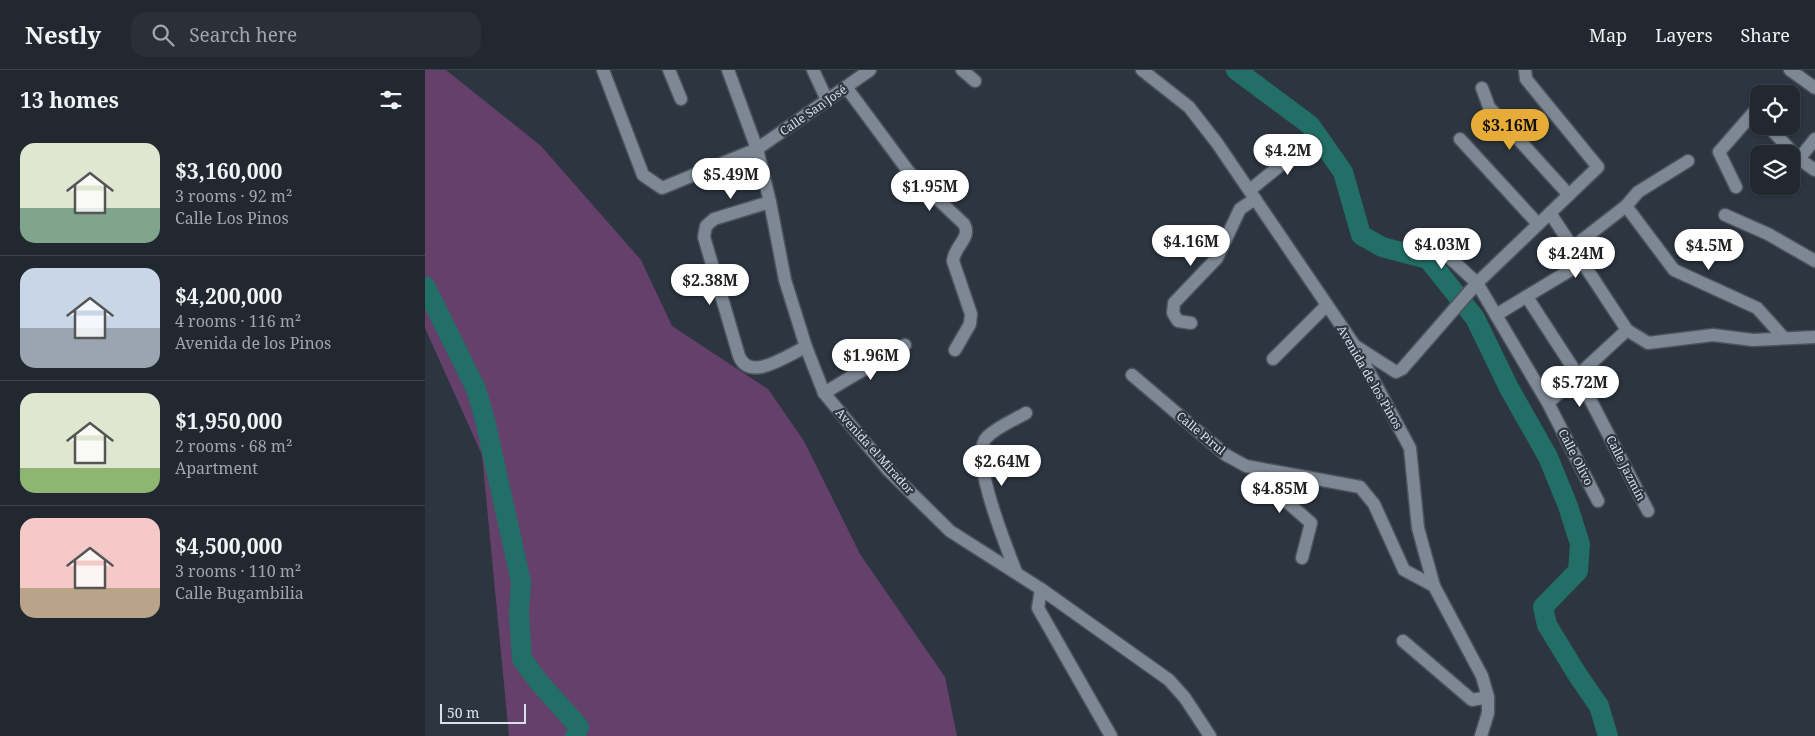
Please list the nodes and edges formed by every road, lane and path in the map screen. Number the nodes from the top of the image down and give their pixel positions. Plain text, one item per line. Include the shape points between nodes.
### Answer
1 (603, 70) edge
2 (669, 70) edge
3 (728, 70) edge
4 (813, 70) edge
5 (870, 70) edge
6 (962, 70) edge
7 (1142, 70) edge
8 (1525, 70) edge
9 (1790, 70) edge
10 (975, 81) dead end
11 (846, 87) junction
12 (1482, 88) dead end
13 (1815, 88) edge
14 (681, 99) dead end
15 (827, 100) junction
16 (1750, 117) edge
17 (1776, 135) edge
18 (1460, 139) dead end
19 (1815, 139) edge
20 (1310, 140) dead end
21 (1786, 145) edge
22 (757, 149) junction
23 (1800, 158) edge
24 (1688, 160) dead end
25 (1800, 160) edge
26 (1815, 170) edge
27 (1736, 187) dead end
28 (1252, 194) junction
29 (1569, 195) junction
30 (770, 202) junction
31 (1626, 206) junction
32 (1550, 213) junction
33 (1725, 215) dead end
34 (1538, 224) junction
35 (1426, 236) dead end
36 (1573, 247) junction
37 (1815, 261) edge
38 (1582, 263) junction
39 (1479, 282) junction
40 (1527, 296) junction
41 (1327, 305) junction
42 (1496, 315) junction
43 (1191, 323) dead end
44 (1627, 330) junction
45 (1815, 337) edge
46 (1785, 338) junction
47 (905, 345) dead end
48 (1355, 346) junction
49 (806, 347) junction
50 (955, 350) dead end
51 (1273, 359) dead end
52 (1577, 374) junction
53 (1132, 375) dead end
54 (824, 393) junction
55 (1548, 403) junction
56 (1026, 413) dead end
57 (1292, 475) junction
58 (1598, 501) dead end
59 (1648, 511) dead end
60 (1302, 558) dead end
61 (1016, 572) junction
62 (1434, 586) junction
63 (1041, 589) junction
64 (1403, 641) dead end
65 (1487, 697) junction
66 (1111, 736) edge
67 (1210, 736) edge
68 (1481, 736) edge

1 - 22 street, Calle San José via 643,175 662,188
2 - 14 street
3 - 22 street, Avenida el Mirador
4 - 15 street
5 - 11 street, Calle San José
6 - 10 street
7 - 28 street, Avenida de los Pinos via 1189,107
8 - 29 street via 1527,78 1598,167
9 - 13 street
11 - 15 street, Calle San José
11 - 50 street via 909,172 967,230 953,261 971,314 970,324
12 - 29 street via 1489,107
15 - 22 street, Calle San José
16 - 27 street via 1719,152
17 - 21 street
18 - 34 street
19 - 23 street
20 - 28 street
22 - 30 street, Avenida el Mirador
24 - 31 street via 1638,192
25 - 26 street
28 - 41 street, Avenida de los Pinos
28 - 43 street via 1240,209 1217,258 1174,303 1173,312 1178,321
29 - 32 street
30 - 49 street, Avenida el Mirador via 785,280
30 - 49 street via 714,219 706,226 704,236 744,366 760,368
31 - 36 street
31 - 46 street via 1674,270 1757,308
32 - 34 street
32 - 36 street
33 - 37 street via 1768,234
34 - 39 street
35 - 39 street, Calle Olivo
36 - 38 street
38 - 40 street
38 - 44 street
39 - 42 street, Calle Olivo
39 - 48 street via 1402,369 1396,372
40 - 42 street
40 - 52 street, Calle Jazmín
41 - 48 street, Avenida de los Pinos
41 - 51 street
42 - 55 street, Calle Olivo
44 - 46 street via 1648,343 1713,335 1753,340
44 - 52 street
45 - 46 street
47 - 54 street
48 - 62 street, Avenida de los Pinos via 1410,448 1418,528
49 - 54 street, Avenida el Mirador
52 - 55 street
52 - 59 street, Calle Jazmín
53 - 57 street, Calle Pirul via 1227,455 1246,466
54 - 61 street, Avenida el Mirador via 888,470 950,531
55 - 58 street, Calle Olivo
56 - 61 street via 986,437 980,447 980,461 996,518
57 - 60 street via 1284,496 1311,523
57 - 62 street, Calle Pirul via 1360,487 1374,504 1404,570
61 - 63 street, Avenida el Mirador
62 - 65 street, Avenida de los Pinos via 1483,676
63 - 66 street via 1037,608
63 - 67 street, Avenida el Mirador via 1169,680
64 - 65 street via 1472,700
65 - 68 street, Avenida de los Pinos via 1488,713

